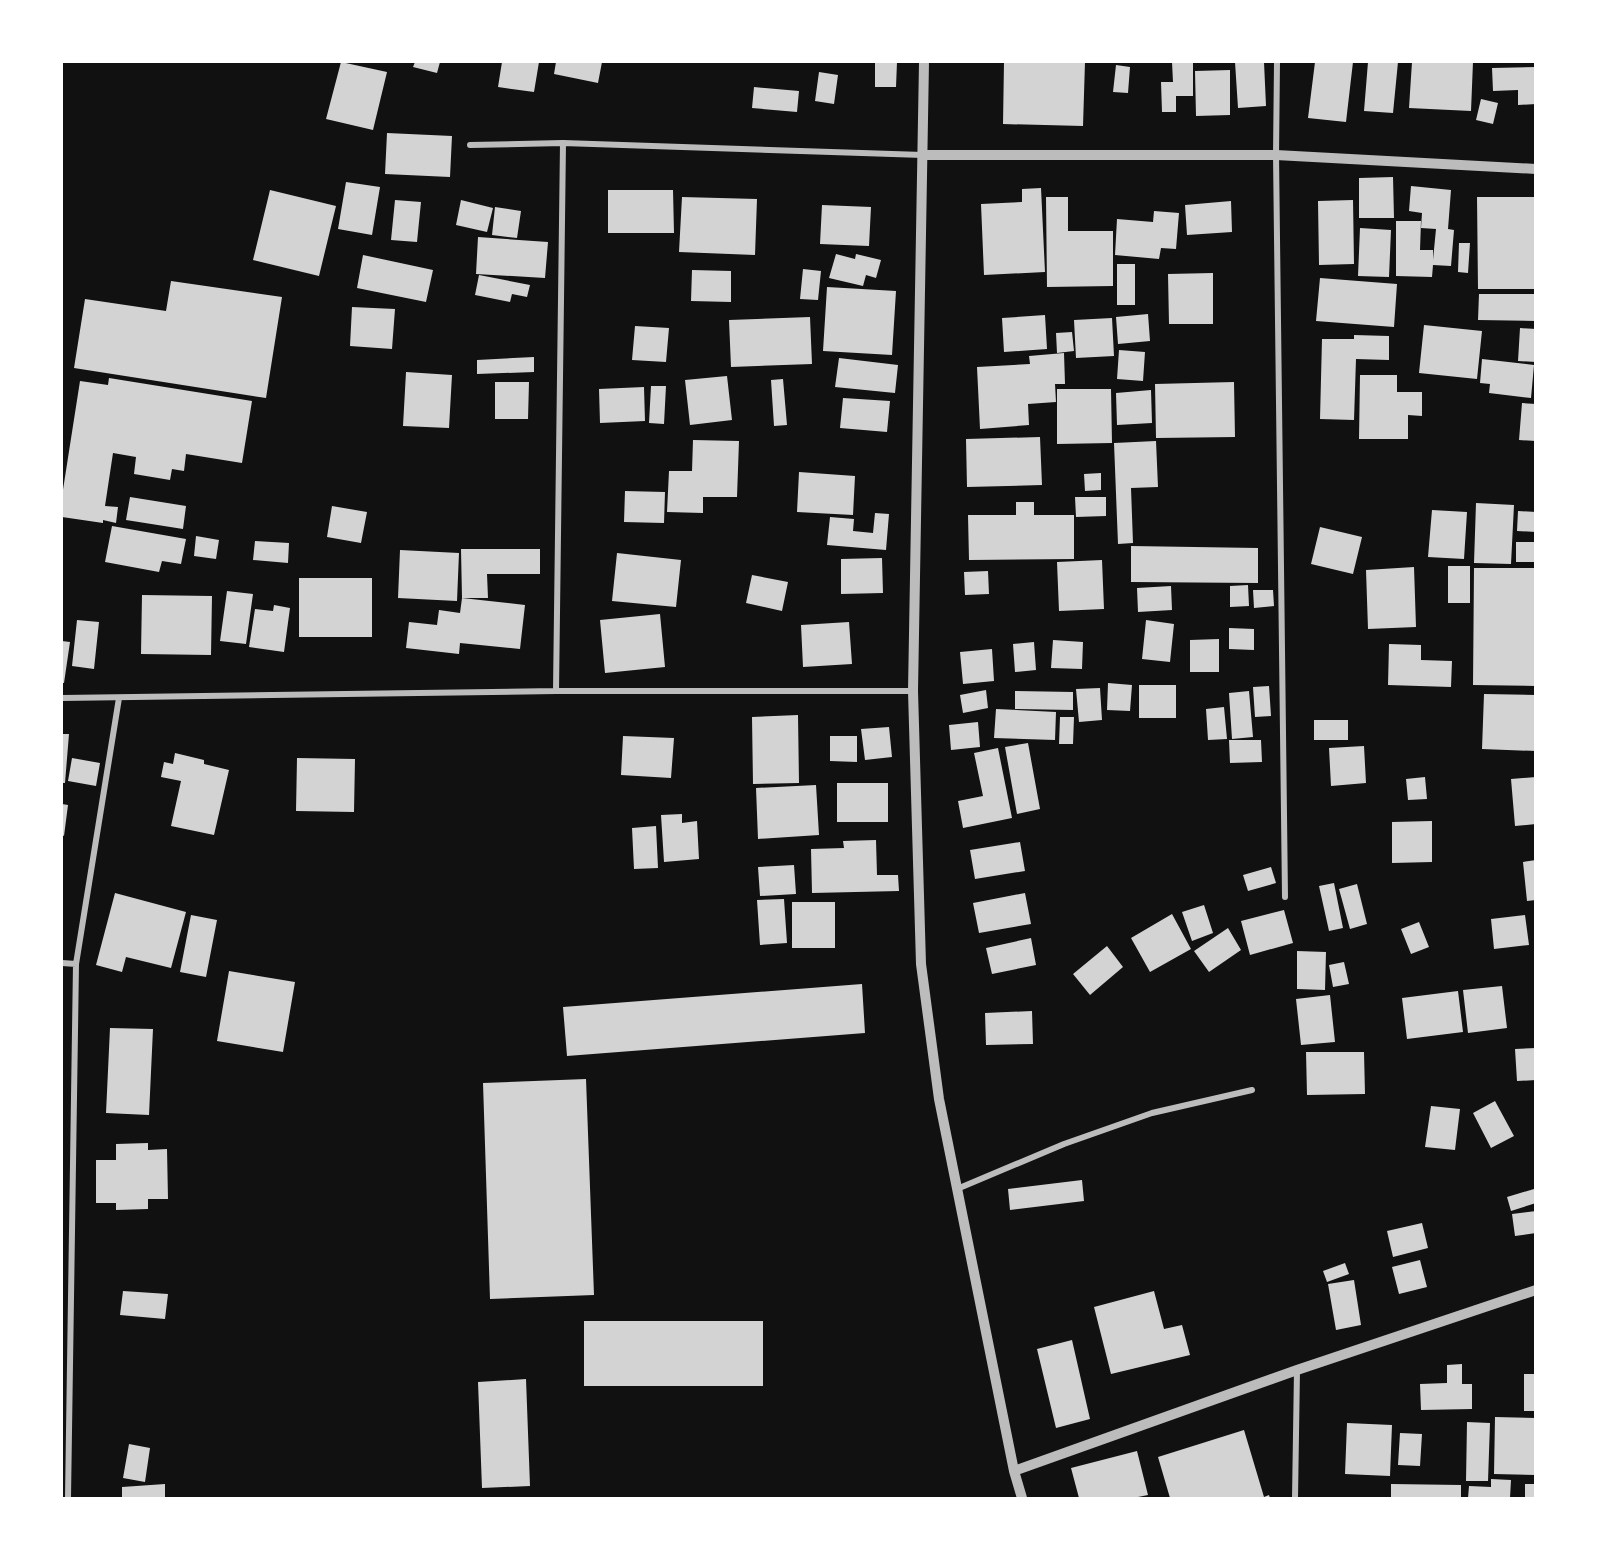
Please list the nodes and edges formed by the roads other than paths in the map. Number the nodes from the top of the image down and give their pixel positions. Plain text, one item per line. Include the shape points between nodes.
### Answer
1 (924, 62) edge
2 (1277, 62) edge
3 (563, 143) junction
4 (470, 145) dead end
5 (1276, 154) junction
6 (923, 155) junction
7 (1536, 169) edge
8 (556, 691) junction
9 (914, 691) junction
10 (62, 698) edge
11 (119, 698) junction
12 (1285, 897) dead end
13 (62, 963) edge
14 (76, 964) junction
15 (1251, 1090) dead end
16 (957, 1189) junction
17 (1536, 1290) edge
18 (1297, 1370) junction
19 (1014, 1471) junction
20 (68, 1498) edge
21 (1022, 1498) edge
22 (1295, 1498) edge

1 - 6 street
2 - 5 street
3 - 4 street
3 - 6 street
3 - 8 street
5 - 6 street
5 - 7 street
5 - 12 street
6 - 9 street
8 - 9 street
8 - 11 street
9 - 16 street via 921,964 939,1099
10 - 11 street
11 - 14 street
13 - 14 street
14 - 20 street
15 - 16 street via 1152,1113 1064,1144
16 - 19 street
17 - 18 street
18 - 19 street
18 - 22 street
19 - 21 street

